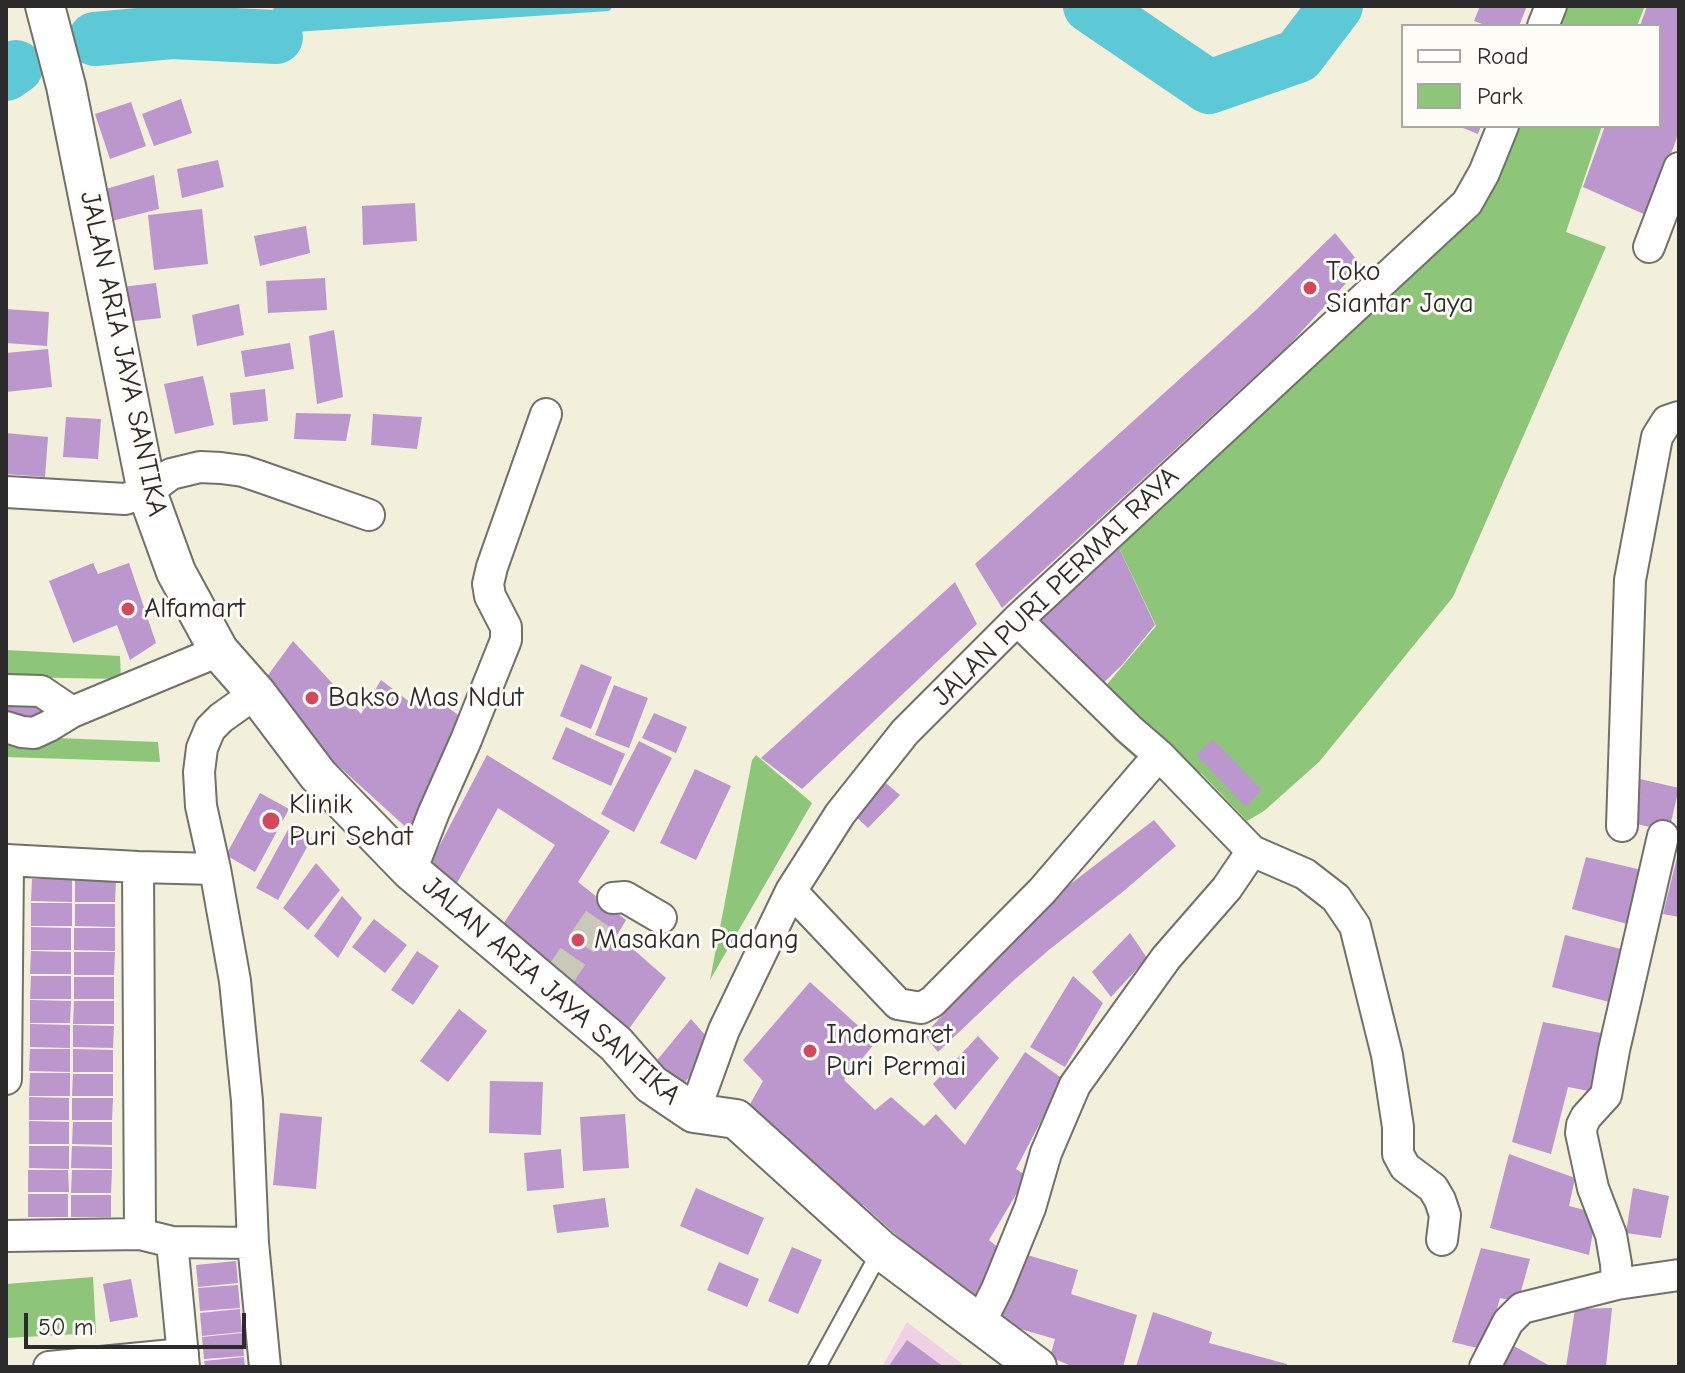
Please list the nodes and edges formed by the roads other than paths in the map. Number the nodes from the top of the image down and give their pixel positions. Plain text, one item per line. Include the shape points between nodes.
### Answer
1 (45, 6) edge
2 (1502, 128) edge
3 (1679, 168) edge
4 (1649, 247) dead end
5 (546, 414) dead end
6 (1679, 417) edge
7 (6, 492) edge
8 (147, 492) junction
9 (369, 515) dead end
10 (1017, 620) junction
11 (219, 651) junction
12 (6, 690) edge
13 (256, 693) junction
14 (72, 712) junction
15 (6, 727) edge
16 (1159, 755) junction
17 (1671, 838) edge
18 (1252, 851) junction
19 (7, 860) edge
20 (138, 867) junction
21 (215, 869) junction
22 (411, 871) junction
23 (791, 891) junction
24 (613, 898) dead end
25 (661, 918) dead end
26 (6, 1079) edge
27 (694, 1113) junction
28 (140, 1234) junction
29 (6, 1236) edge
30 (1442, 1240) dead end
31 (172, 1242) junction
32 (253, 1243) junction
33 (881, 1250) junction
34 (1679, 1275) edge
35 (1617, 1284) junction
36 (979, 1325) junction
37 (184, 1360) edge
38 (49, 1367) edge
39 (265, 1367) edge
40 (817, 1367) edge
41 (1037, 1367) edge
42 (1485, 1367) edge

1 - 8 street, JALAN ARIA JAYA SANTIKA via 72,113
2 - 10 street, JALAN PURI PERMAI RAYA via 1467,203
3 - 4 street
5 - 22 street via 488,584 506,640
6 - 17 street via 1667,421 1657,437 1630,580 1616,825
7 - 8 street via 125,499
8 - 9 street via 171,474 221,468
8 - 11 street, JALAN ARIA JAYA SANTIKA via 176,572
10 - 16 street
10 - 23 street, JALAN PURI PERMAI RAYA via 905,732 840,814
11 - 13 street, JALAN ARIA JAYA SANTIKA
11 - 14 street
12 - 14 street via 39,691
13 - 21 street via 210,729 202,748 201,806
13 - 22 street, JALAN ARIA JAYA SANTIKA via 318,775
14 - 15 street via 34,733
16 - 18 street
16 - 23 street via 1042,891 921,1008 898,1004
17 - 35 street via 1606,1095 1586,1117 1581,1133 1593,1188 1611,1235
18 - 30 street via 1305,874 1336,898 1355,926 1387,1055 1398,1154 1440,1200 1445,1215
18 - 36 street via 1166,958 1075,1085 1008,1265
19 - 20 street
19 - 26 street
20 - 21 street
20 - 28 street
21 - 32 street via 244,1069
22 - 27 street, JALAN ARIA JAYA SANTIKA via 554,986 651,1084
23 - 27 street, JALAN PURI PERMAI RAYA via 724,1030
24 - 25 street via 625,897
27 - 33 street, JALAN ARIA JAYA SANTIKA via 736,1119
28 - 29 street
28 - 31 street
31 - 32 street
31 - 37 street
32 - 39 street
33 - 36 street, JALAN ARIA JAYA SANTIKA
33 - 40 lane
34 - 35 street
35 - 42 street via 1522,1308 1508,1322
36 - 41 street, JALAN ARIA JAYA SANTIKA
37 - 38 street

